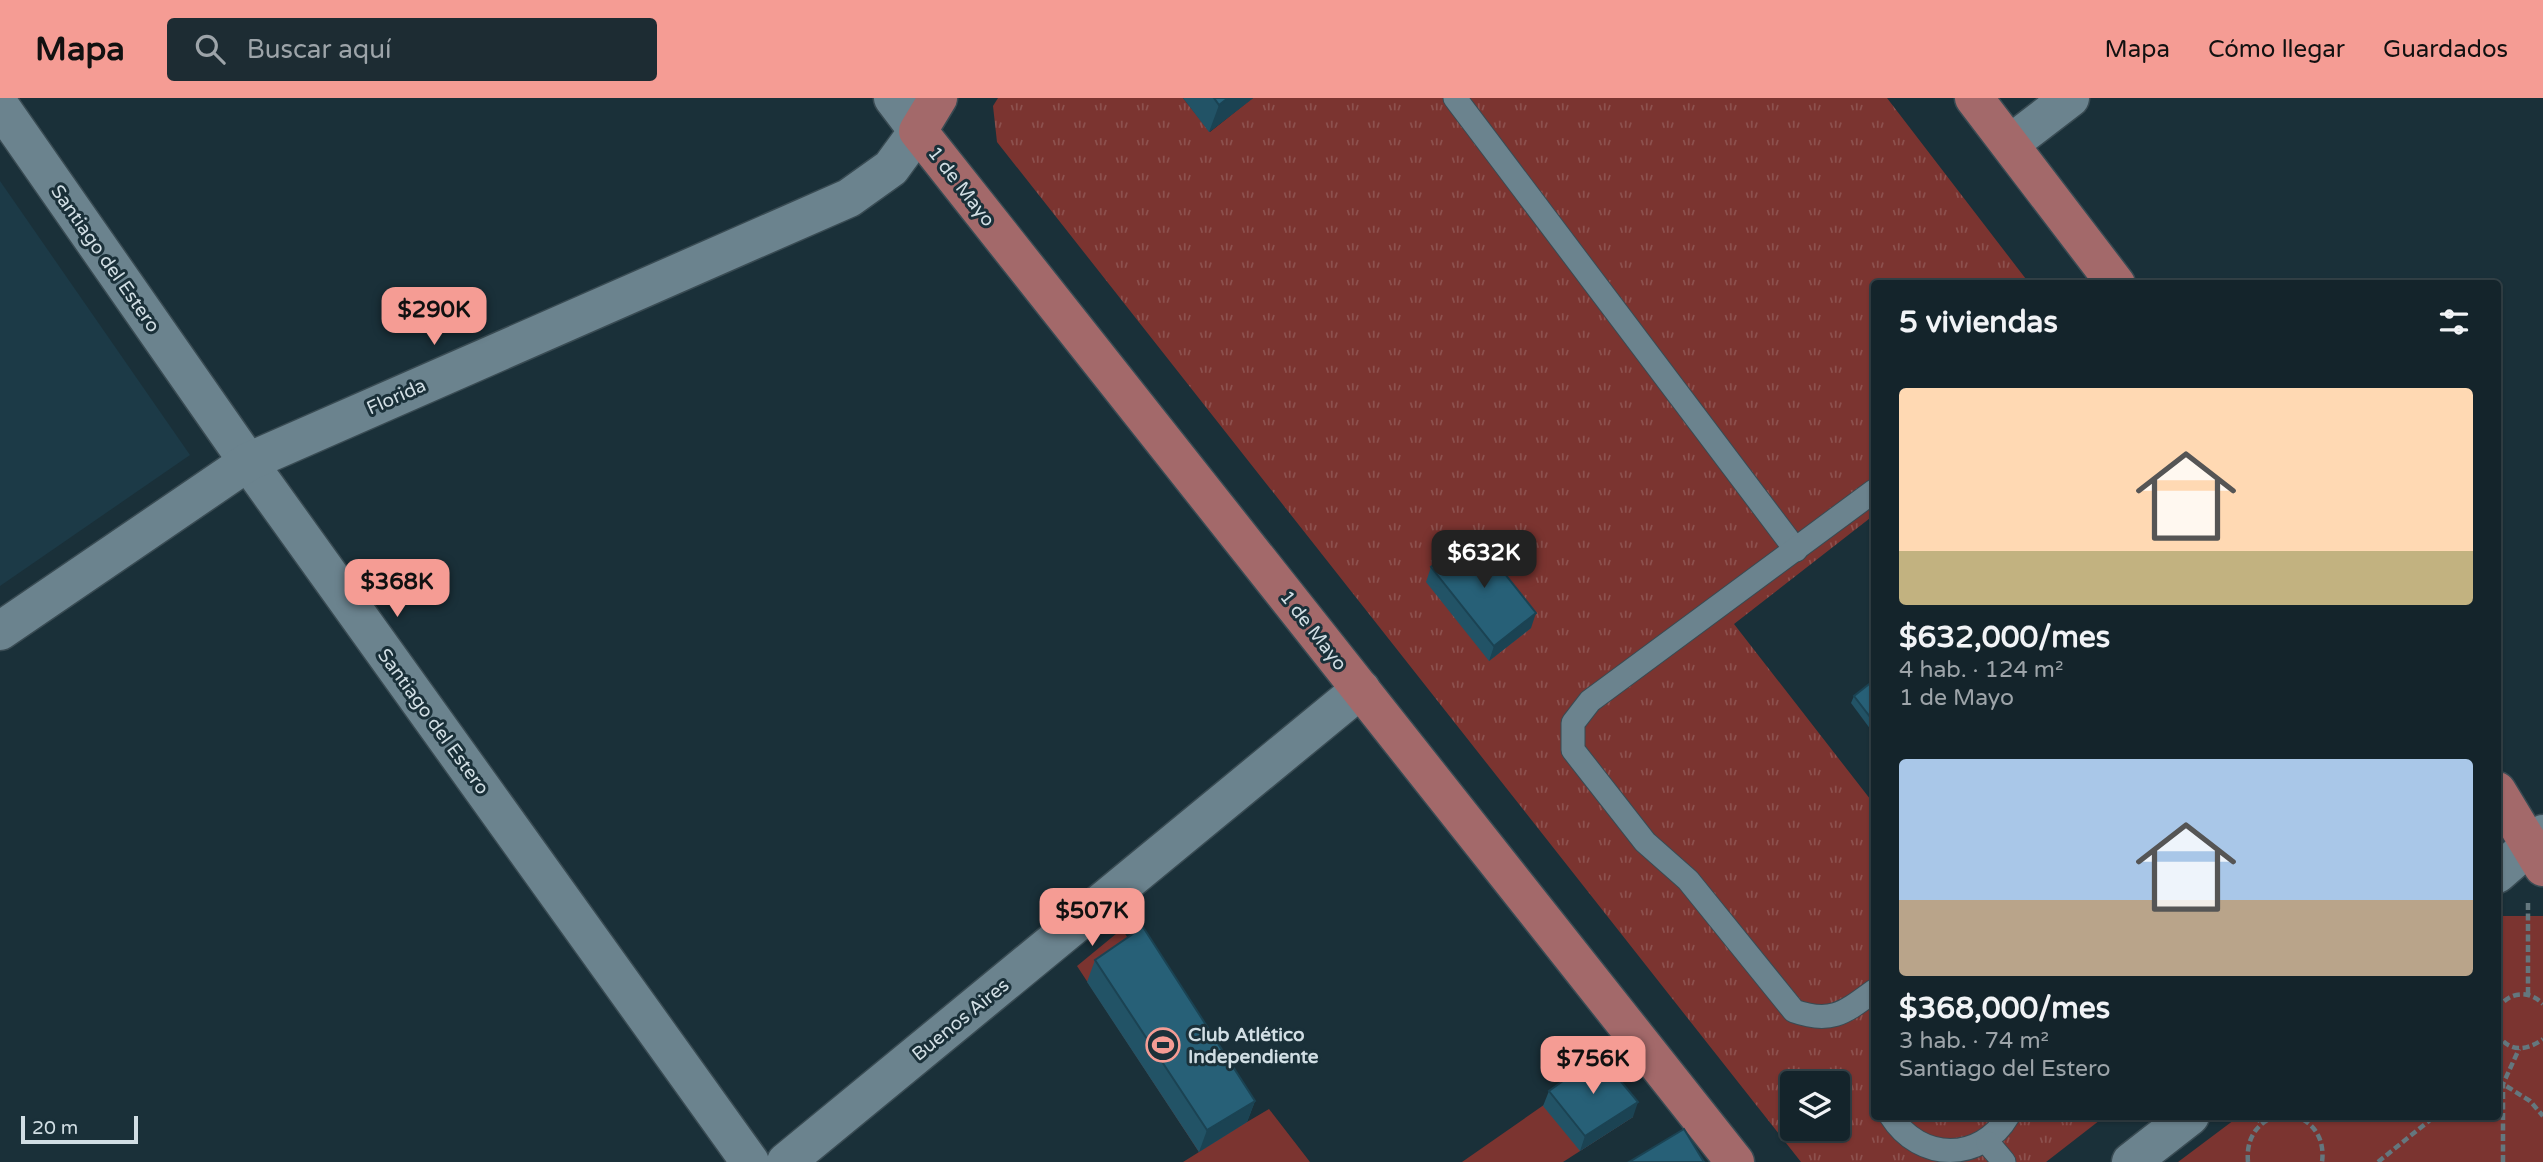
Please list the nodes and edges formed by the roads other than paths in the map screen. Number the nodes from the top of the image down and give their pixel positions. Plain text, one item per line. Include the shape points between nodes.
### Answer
1 (893, 98) edge
2 (938, 98) edge
3 (1455, 98) edge
4 (1974, 98) edge
5 (2070, 98) edge
6 (0, 106) edge
7 (918, 131) junction
8 (2010, 144) junction
9 (2113, 280) edge
10 (248, 462) junction
11 (1871, 494) edge
12 (1796, 550) junction
13 (0, 631) edge
14 (1361, 689) junction
15 (2501, 797) edge
16 (2538, 849) edge
17 (2501, 872) edge
18 (1871, 997) edge
19 (1893, 1120) edge
20 (2006, 1120) edge
21 (2185, 1120) edge
22 (1988, 1143) junction
23 (750, 1162) edge
24 (786, 1162) edge
25 (1735, 1162) edge
26 (2004, 1162) edge
27 (2131, 1162) edge

1 - 7 street, 1 de Mayo
2 - 7 main road, Florida
3 - 12 lane
4 - 8 main road
5 - 8 street
6 - 10 street, Santiago del Estero
7 - 10 street, Florida via 891,168 849,198
7 - 14 main road, 1 de Mayo
8 - 9 main road
10 - 13 street, Florida
10 - 23 street, Santiago del Estero
11 - 12 lane
12 - 18 lane via 1590,701 1573,723 1573,750 1646,842 1688,880 1794,1011 1818,1019 1847,1012
14 - 24 street, Buenos Aires
14 - 25 main road, 1 de Mayo
15 - 16 main road
16 - 17 street
19 - 22 lane via 1915,1146 1933,1154 1971,1153
20 - 22 lane
21 - 27 street
22 - 26 lane

